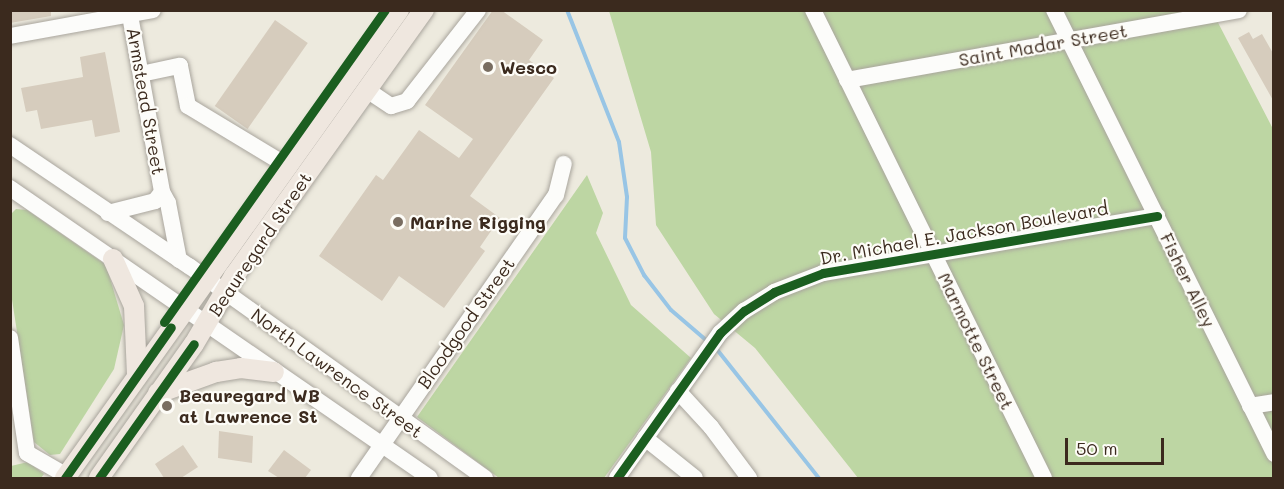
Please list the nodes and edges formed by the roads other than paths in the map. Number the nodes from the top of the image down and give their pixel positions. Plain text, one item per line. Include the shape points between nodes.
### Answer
1 (153, 10) edge
2 (399, 10) edge
3 (424, 10) edge
4 (478, 10) edge
5 (813, 10) edge
6 (1054, 10) edge
7 (1239, 10) edge
8 (130, 13) edge
9 (10, 36) edge
10 (1068, 41) junction
11 (141, 74) junction
12 (847, 80) junction
13 (368, 90) junction
14 (10, 145) edge
15 (564, 164) dead end
16 (288, 167) junction
17 (12, 192) edge
18 (162, 192) junction
19 (108, 213) junction
20 (1157, 216) junction
21 (933, 254) junction
22 (113, 259) junction
23 (179, 260) junction
24 (207, 280) junction
25 (225, 292) junction
26 (185, 309) junction
27 (206, 323) junction
28 (10, 338) edge
29 (274, 372) junction
30 (137, 375) junction
31 (678, 392) junction
32 (158, 393) junction
33 (1274, 402) edge
34 (1250, 406) junction
35 (401, 418) junction
36 (645, 438) junction
37 (382, 444) junction
38 (27, 453) junction
39 (1274, 454) edge
40 (10, 457) edge
41 (66, 477) edge
42 (99, 478) edge
43 (359, 478) edge
44 (430, 478) edge
45 (485, 478) edge
46 (617, 478) edge
47 (695, 478) edge
48 (749, 478) edge
49 (1044, 478) edge

1 - 8 street
2 - 16 main road, Beauregard Street
3 - 13 main road, Beauregard Street
4 - 13 street via 407,101 391,106
5 - 12 street, Marmotte Street
6 - 10 street, Fisher Alley
7 - 10 street, Saint Madar Street
8 - 9 street
8 - 11 street, Armstead Street
10 - 12 street, Saint Madar Street
10 - 20 street, Fisher Alley
11 - 16 street via 180,66 188,106
11 - 18 street, Armstead Street
12 - 21 street, Marmotte Street
13 - 25 main road, Beauregard Street
14 - 19 street, North Lawrence Street
15 - 35 street, Bloodgood Street via 556,195
16 - 24 main road, Beauregard Street
17 - 22 street, North Lawrence Street
18 - 19 street, Armstead Street via 155,201
18 - 23 street, Armstead Street via 168,203
19 - 23 street, North Lawrence Street
20 - 21 street, Dr. Michael E. Jackson Boulevard
20 - 34 street, Fisher Alley
21 - 31 street, Dr. Michael E. Jackson Boulevard via 823,273 797,282 744,311 720,333
21 - 49 street, Marmotte Street
22 - 26 street, North Lawrence Street
22 - 30 main road via 134,306
23 - 24 street, North Lawrence Street
24 - 25 street, North Lawrence Street
24 - 26 main road, Beauregard Street
25 - 27 main road, Beauregard Street
25 - 35 street, North Lawrence Street
26 - 27 street, North Lawrence Street
26 - 30 main road, Beauregard Street
27 - 29 street, North Lawrence Street
27 - 32 main road, Beauregard Street
28 - 38 street
29 - 32 main road via 241,368 216,372
29 - 37 street, North Lawrence Street
30 - 41 main road, Beauregard Street
31 - 36 street
31 - 48 street via 711,427
32 - 42 main road, Beauregard Street
33 - 34 street
34 - 39 street, Fisher Alley
35 - 37 street, Bloodgood Street
35 - 45 street, North Lawrence Street
36 - 46 street
36 - 47 street
37 - 43 street, Bloodgood Street
37 - 44 street, North Lawrence Street
38 - 40 street
38 - 41 street

